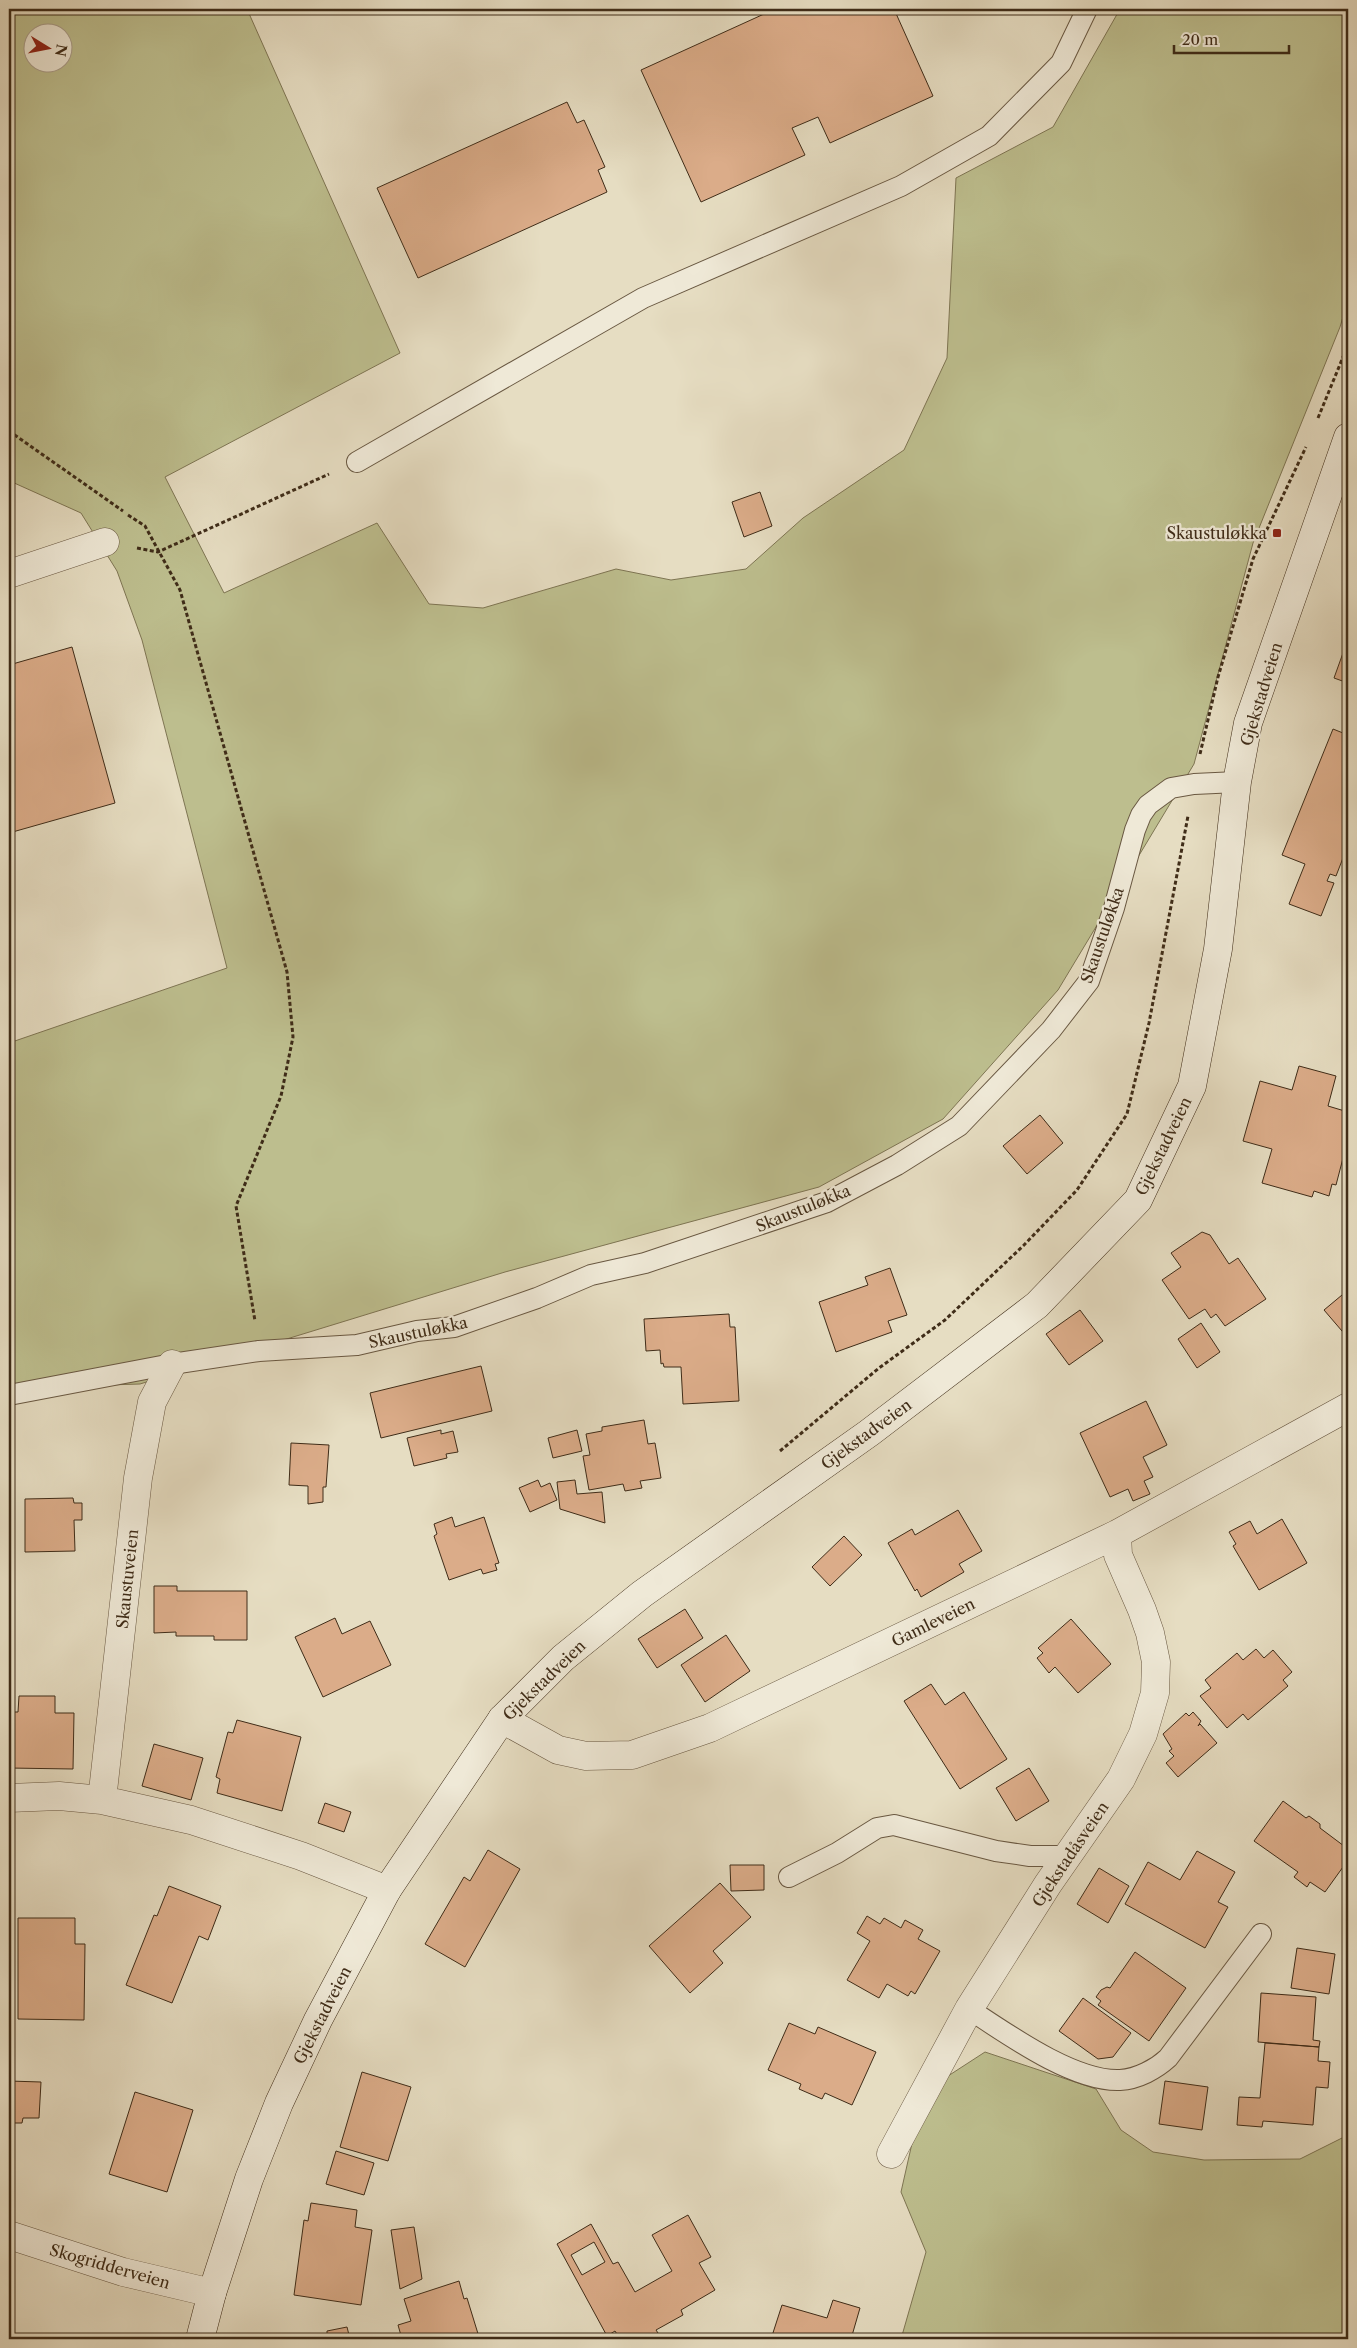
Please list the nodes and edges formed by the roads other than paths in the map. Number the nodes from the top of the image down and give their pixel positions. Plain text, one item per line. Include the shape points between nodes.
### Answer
1 (1087, 9) edge
2 (1348, 437) edge
3 (357, 462) road end
4 (105, 542) road end
5 (9, 574) edge
6 (1237, 782) junction
7 (172, 1364) junction
8 (9, 1395) edge
9 (1348, 1407) edge
10 (1117, 1534) junction
11 (502, 1719) junction
12 (9, 1798) edge
13 (102, 1800) junction
14 (1066, 1856) junction
15 (789, 1877) dead end
16 (387, 1890) junction
17 (1261, 1934) dead end
18 (969, 2010) junction
19 (891, 2154) dead end
20 (9, 2235) edge
21 (212, 2293) junction
22 (200, 2339) edge

1 - 3 lane via 1061,63 988,136 901,186 643,298
2 - 6 street, Gjekstadveien via 1248,723
4 - 5 street
6 - 7 lane, Skaustuløkka via 1171,788 1148,805 1135,830 1114,908 1089,981 1051,1030 959,1126 897,1165 827,1202 645,1263 592,1274 537,1298 454,1327 417,1331 357,1345 260,1351
6 - 11 street, Gjekstadveien via 1218,949 1192,1086 1138,1200 1037,1305 869,1433 642,1594 563,1658
7 - 8 lane, Skaustuløkka
7 - 13 street, Skaustuveien via 152,1402 138,1478
9 - 10 street, Gamleveien
10 - 11 street, Gamleveien via 710,1728 632,1755 586,1756 558,1750
10 - 14 street, Gjekstadåsveien via 1118,1555 1150,1633 1156,1662 1155,1694 1143,1734 1123,1775
11 - 16 street, Gjekstadveien
12 - 13 street via 59,1796
13 - 16 street via 191,1820 301,1856
14 - 15 lane via 1030,1856 996,1851 894,1825 878,1828
14 - 18 street, Gjekstadåsveien
16 - 21 street, Gjekstadveien via 318,2020 279,2103 249,2179
17 - 18 lane via 1168,2058 1156,2068 1129,2078 1111,2080 1072,2068 1036,2051
18 - 19 street, Gjekstadåsveien
20 - 21 street, Skogridderveien via 123,2272
21 - 22 street, Gjekstadveien

